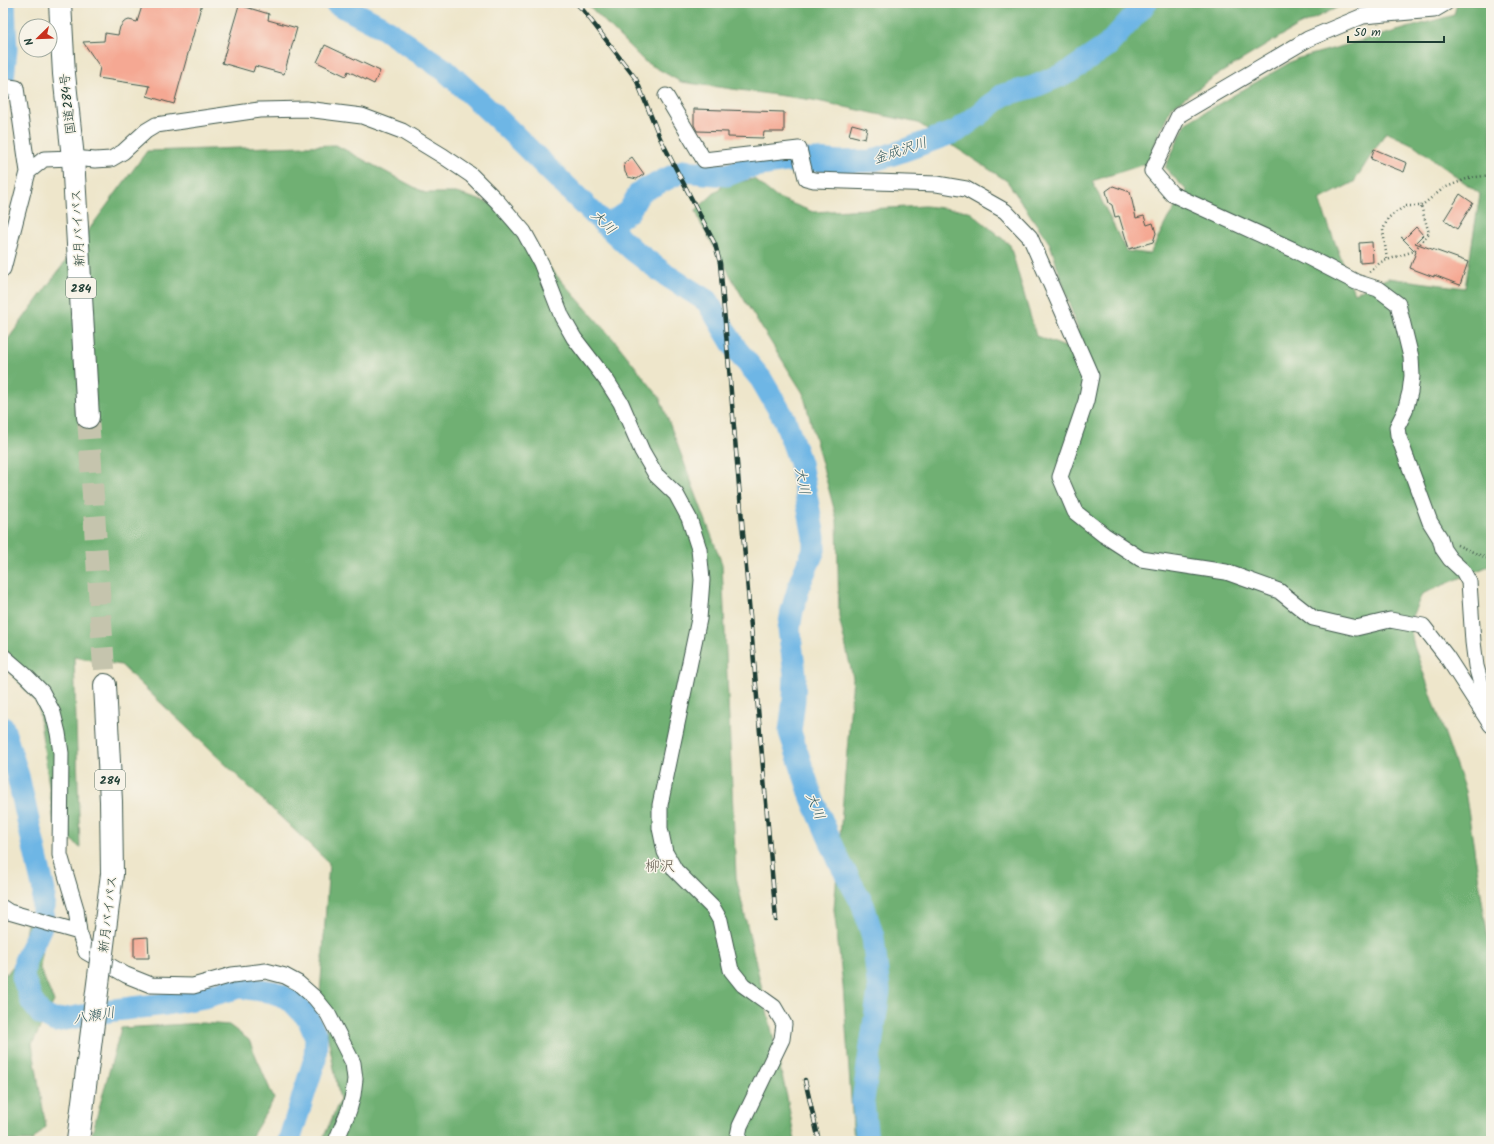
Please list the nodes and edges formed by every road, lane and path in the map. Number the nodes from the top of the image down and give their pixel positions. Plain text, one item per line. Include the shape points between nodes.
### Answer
1 (60, 3) edge
2 (1446, 3) edge
3 (5, 87) edge
4 (666, 96) dead end
5 (73, 158) junction
6 (28, 172) junction
7 (1491, 175) edge
8 (1421, 206) junction
9 (1388, 260) junction
10 (3, 269) edge
11 (1356, 282) junction
12 (88, 418) tunnel mouth
13 (1440, 538) junction
14 (1491, 560) edge
15 (3, 656) edge
16 (105, 685) tunnel mouth
17 (1491, 718) edge
18 (1491, 724) edge
19 (6, 910) edge
20 (79, 932) junction
21 (78, 1141) edge
22 (336, 1141) edge
23 (737, 1141) edge

1 - 5 highway, 国道284号 / 284
2 - 11 street via 1434,10 1363,16 1308,39 1178,115 1152,171 1172,194 1294,250
3 - 6 street via 16,88
4 - 18 street via 704,160 799,149 806,178 937,184 966,189 1005,211 1030,237 1091,376 1086,401 1060,477 1075,512 1141,559 1226,572 1279,591 1313,618 1356,628 1390,620 1423,626 1447,657
5 - 6 street via 44,159
5 - 12 highway, 新月バイパス / 284
5 - 23 street via 111,159 156,125 173,122 259,110 306,109 362,116 402,131 471,175 524,232 541,263 562,317 621,403 642,451 656,475 676,494 689,518 699,549 702,580 699,619 660,806 660,828 665,852 675,870 713,908 720,920 731,970 743,985 774,1007 784,1024 782,1039 740,1126
6 - 10 street
7 - 8 path via 1469,178 1444,188
8 - 9 path via 1430,232 1414,251
8 - 9 path via 1405,206 1388,218 1383,230
9 - 11 path via 1381,262
11 - 13 street via 1378,289 1398,304 1411,357 1412,376 1405,410 1397,427 1398,435 1430,522
13 - 14 path
13 - 17 street via 1443,549 1469,582 1476,666
15 - 20 street via 42,692 53,713 61,752 60,855 76,910
16 - 21 highway, 新月バイパス / 284, bridge via 112,874
19 - 20 street
20 - 22 street via 86,952 126,975 151,985 193,986 232,975 266,971 298,983 328,1014 353,1063 353,1095

